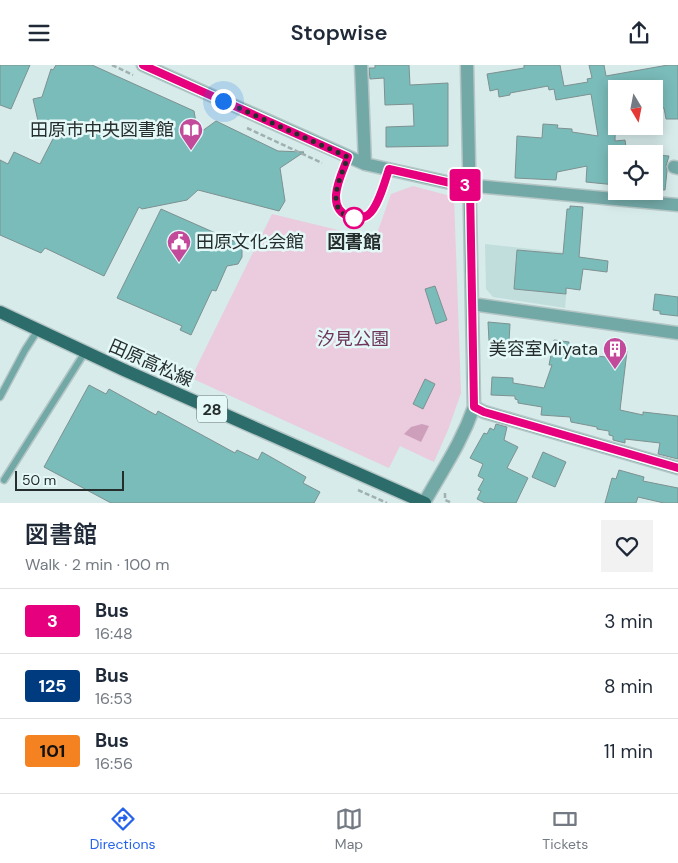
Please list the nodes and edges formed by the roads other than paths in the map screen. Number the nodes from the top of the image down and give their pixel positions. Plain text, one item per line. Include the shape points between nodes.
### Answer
1 (361, 65) edge
2 (467, 65) edge
3 (150, 67) edge
4 (348, 157) junction
5 (365, 164) junction
6 (389, 169) junction
7 (470, 186) junction
8 (678, 205) edge
9 (472, 305) junction
10 (0, 312) edge
11 (38, 330) junction
12 (678, 333) edge
13 (85, 352) junction
14 (0, 397) edge
15 (474, 407) junction
16 (678, 468) edge
17 (4, 480) dead end
18 (425, 503) edge

1 - 5 street
2 - 7 street
3 - 4 street
4 - 5 street
4 - 6 lane via 335,197 342,213 351,218 369,214 376,205
5 - 6 street
6 - 7 street
7 - 8 street
7 - 9 street
9 - 12 street
9 - 15 street
10 - 11 main road, 田原高松線 / 28
11 - 13 main road, 田原高松線 / 28
11 - 14 lane
13 - 17 lane
13 - 18 main road, 田原高松線 / 28
15 - 16 street
15 - 18 street via 454,454

